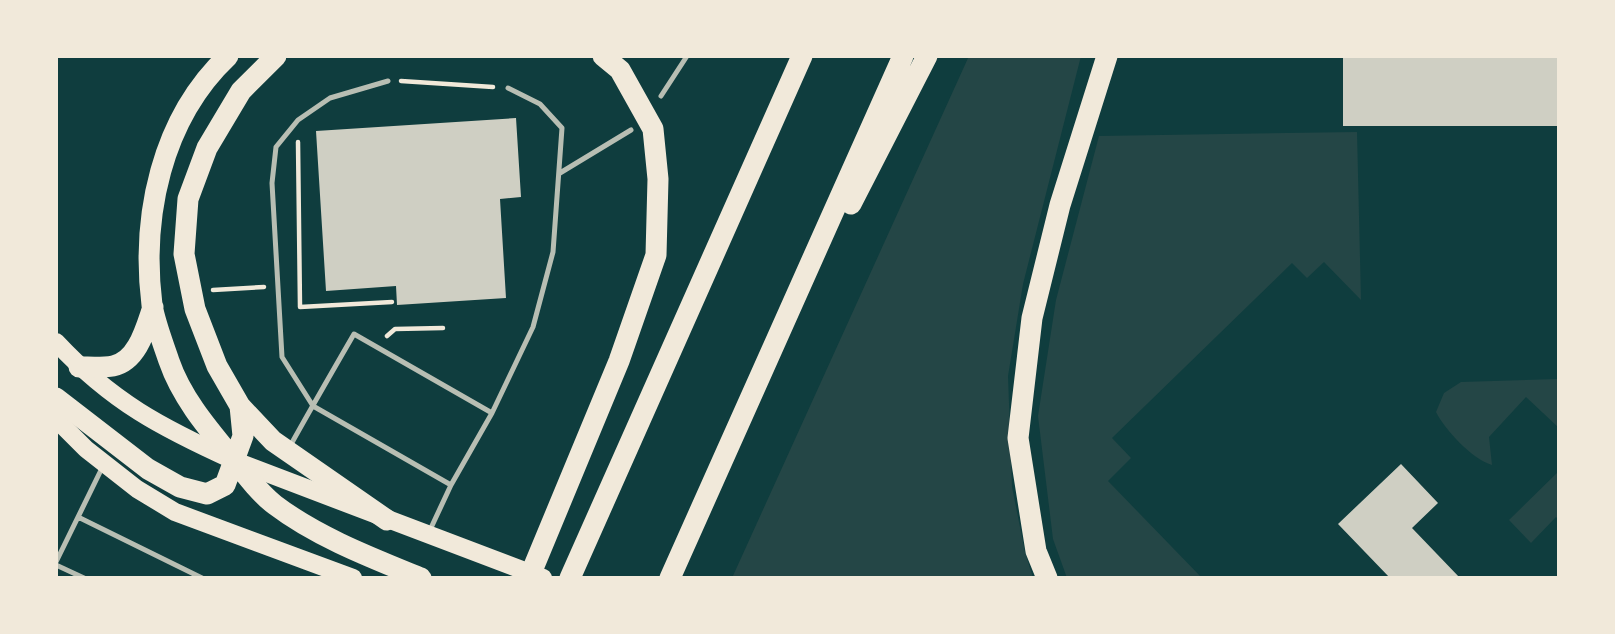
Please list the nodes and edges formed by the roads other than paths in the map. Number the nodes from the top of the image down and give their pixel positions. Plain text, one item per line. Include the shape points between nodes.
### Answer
1 (229, 56) edge
2 (276, 56) edge
3 (603, 56) edge
4 (687, 56) edge
5 (802, 56) edge
6 (902, 56) edge
7 (927, 56) edge
8 (1107, 56) edge
9 (388, 81) road end
10 (508, 88) road end
11 (661, 96) dead end
12 (631, 130) dead end
13 (560, 173) junction
14 (153, 307) junction
15 (56, 342) edge
16 (79, 367) junction
17 (56, 398) edge
18 (748, 405) junction
19 (240, 406) junction
20 (313, 406) junction
21 (492, 413) junction
22 (57, 420) edge
23 (287, 451) junction
24 (235, 461) junction
25 (104, 464) junction
26 (451, 485) junction
27 (78, 517) junction
28 (387, 520) junction
29 (428, 535) junction
30 (56, 563) edge
31 (84, 578) edge
32 (202, 578) edge
33 (353, 578) edge
34 (421, 578) edge
35 (529, 578) edge
36 (543, 578) edge
37 (570, 578) edge
38 (670, 578) edge
39 (1047, 578) edge

1 - 14 highway via 193,100 170,143 157,185 149,237
2 - 19 highway via 240,91 207,148 188,199 184,254 195,309 217,366
3 - 35 highway via 620,70 653,129 658,179 656,255 619,361
4 - 11 lane
5 - 37 highway
6 - 18 highway
7 - 18 highway
8 - 39 highway via 1060,205 1032,318 1018,438 1035,551
9 - 20 lane via 330,98 298,120 276,147 272,183 282,358
10 - 13 lane via 540,104 562,128
12 - 13 lane
13 - 21 lane via 553,253 533,327
14 - 16 highway via 131,354 116,366
14 - 24 highway via 170,363 197,415
15 - 16 main road
16 - 24 main road via 153,422
17 - 24 highway via 148,469 180,487 207,494 225,485
18 - 38 highway
19 - 23 highway
19 - 24 highway via 243,436
20 - 21 lane via 354,334
20 - 23 lane
20 - 26 lane
21 - 26 lane
22 - 25 main road
23 - 28 highway
24 - 28 main road
24 - 34 highway via 274,504 321,533
25 - 27 lane
25 - 33 main road via 175,512
26 - 29 lane
27 - 30 lane
27 - 32 lane
28 - 29 main road
29 - 36 main road
30 - 31 lane

